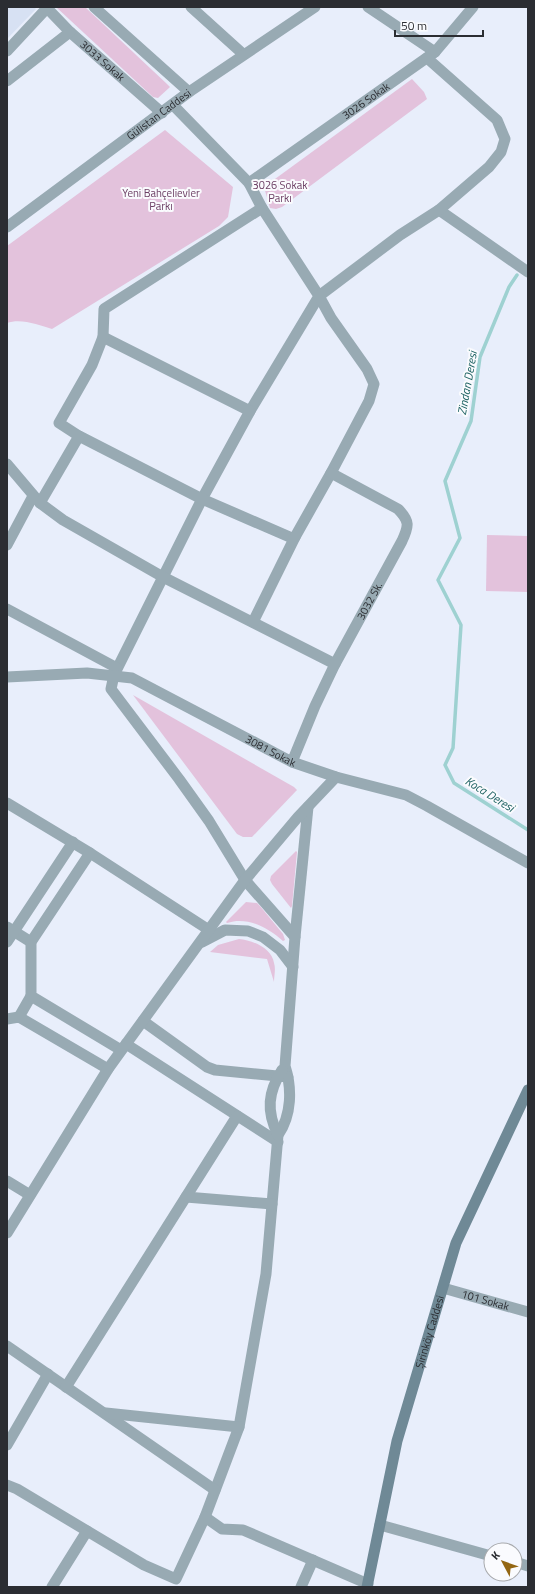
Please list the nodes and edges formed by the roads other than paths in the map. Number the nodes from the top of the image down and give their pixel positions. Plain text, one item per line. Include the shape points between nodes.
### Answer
1 (94, 7) edge
2 (191, 7) edge
3 (315, 7) edge
4 (368, 7) edge
5 (473, 7) edge
6 (46, 8) edge
7 (70, 32) junction
8 (7, 51) edge
9 (243, 54) junction
10 (431, 55) junction
11 (7, 81) edge
12 (189, 92) junction
13 (173, 104) junction
14 (162, 113) junction
15 (249, 183) junction
16 (262, 208) junction
17 (439, 210) junction
18 (7, 227) edge
19 (528, 272) edge
20 (319, 296) junction
21 (103, 337) junction
22 (250, 411) junction
23 (79, 436) junction
24 (7, 464) edge
25 (331, 473) junction
26 (202, 499) junction
27 (37, 500) junction
28 (295, 537) junction
29 (7, 545) edge
30 (163, 577) junction
31 (7, 609) edge
32 (253, 622) junction
33 (335, 664) junction
34 (115, 671) junction
35 (7, 676) edge
36 (292, 762) junction
37 (336, 777) junction
38 (7, 803) edge
39 (308, 807) junction
40 (73, 842) junction
41 (90, 853) junction
42 (528, 863) edge
43 (245, 880) junction
44 (11, 929) edge
45 (209, 930) junction
46 (295, 937) junction
47 (7, 942) edge
48 (31, 942) junction
49 (198, 944) junction
50 (292, 967) junction
51 (31, 996) junction
52 (19, 1017) junction
53 (7, 1020) edge
54 (143, 1021) junction
55 (124, 1047) junction
56 (108, 1069) junction
57 (283, 1076) junction
58 (528, 1090) edge
59 (237, 1116) junction
60 (278, 1138) junction
61 (7, 1181) edge
62 (30, 1195) junction
63 (186, 1197) junction
64 (272, 1204) junction
65 (7, 1233) edge
66 (443, 1288) junction
67 (528, 1312) edge
68 (7, 1346) edge
69 (48, 1374) junction
70 (66, 1387) junction
71 (103, 1413) junction
72 (239, 1427) junction
73 (7, 1445) edge
74 (7, 1485) edge
75 (215, 1490) junction
76 (205, 1517) junction
77 (380, 1525) junction
78 (87, 1531) junction
79 (483, 1554) edge
80 (313, 1560) junction
81 (175, 1583) edge
82 (367, 1585) edge
83 (52, 1587) edge
84 (301, 1587) edge

1 - 12 street
2 - 9 street
3 - 9 street, Gülistan Caddesi
4 - 10 street
5 - 10 street, 3026 Sokak
6 - 7 street, 3033 Sokak
6 - 8 street
7 - 11 street
7 - 14 street, 3033 Sokak
9 - 12 street, Gülistan Caddesi
10 - 15 street, 3026 Sokak
10 - 17 street via 497,120 505,139 501,152 488,167
12 - 13 street, Gülistan Caddesi
13 - 14 street, Gülistan Caddesi
13 - 15 street
14 - 18 street, Gülistan Caddesi
15 - 16 street
16 - 20 street
16 - 21 street via 104,309
17 - 19 street
17 - 20 street via 400,235
20 - 22 street
20 - 25 street via 331,318 367,369 374,384 369,401
21 - 22 street
21 - 23 street via 92,365 59,423
22 - 26 street
23 - 26 street
23 - 27 street
24 - 27 street
25 - 28 street
25 - 33 street, 3032 Sk. via 398,509 406,517 408,528
26 - 28 street via 292,538
26 - 30 street
27 - 29 street
27 - 30 street via 63,520
28 - 32 street
30 - 32 street
30 - 34 street
31 - 34 street
32 - 33 street
33 - 36 street, 3032 Sk.
34 - 35 street, 3081 Sokak
34 - 36 street, 3081 Sokak
34 - 43 street via 111,689 209,821
36 - 37 street, 3081 Sokak
37 - 39 street
37 - 42 street, 3081 Sokak via 406,795
38 - 40 street
39 - 43 street
39 - 46 street
40 - 41 street
40 - 44 street
41 - 45 street
41 - 48 street
43 - 45 street
43 - 46 street
44 - 47 street
44 - 48 street
45 - 49 street
46 - 50 street
48 - 51 street
49 - 50 street via 225,930 248,931 263,937 280,950
49 - 54 street
50 - 57 street
51 - 52 street
51 - 55 street
52 - 53 street
52 - 56 street
54 - 55 street
54 - 57 street via 207,1067 215,1070
55 - 56 street
55 - 59 street
56 - 62 street
57 - 60 street via 290,1090 288,1115
57 - 60 street via 273,1086 270,1108 272,1124
58 - 66 main road, Şirinköy Caddesi via 456,1243
59 - 60 street
59 - 63 street
60 - 64 street
61 - 62 street
62 - 65 street
63 - 64 street
63 - 70 street
64 - 72 street via 266,1274
66 - 67 street, 101 Sokak
66 - 77 main road, Şirinköy Caddesi via 397,1440
68 - 69 street
69 - 70 street
69 - 73 street
70 - 71 street
71 - 72 street
71 - 75 street
72 - 75 street
74 - 78 street
75 - 76 street
76 - 80 street via 222,1529 243,1530
76 - 81 street
77 - 79 street
77 - 82 main road, Şirinköy Caddesi
78 - 81 street
78 - 83 street
80 - 82 street
80 - 84 street

